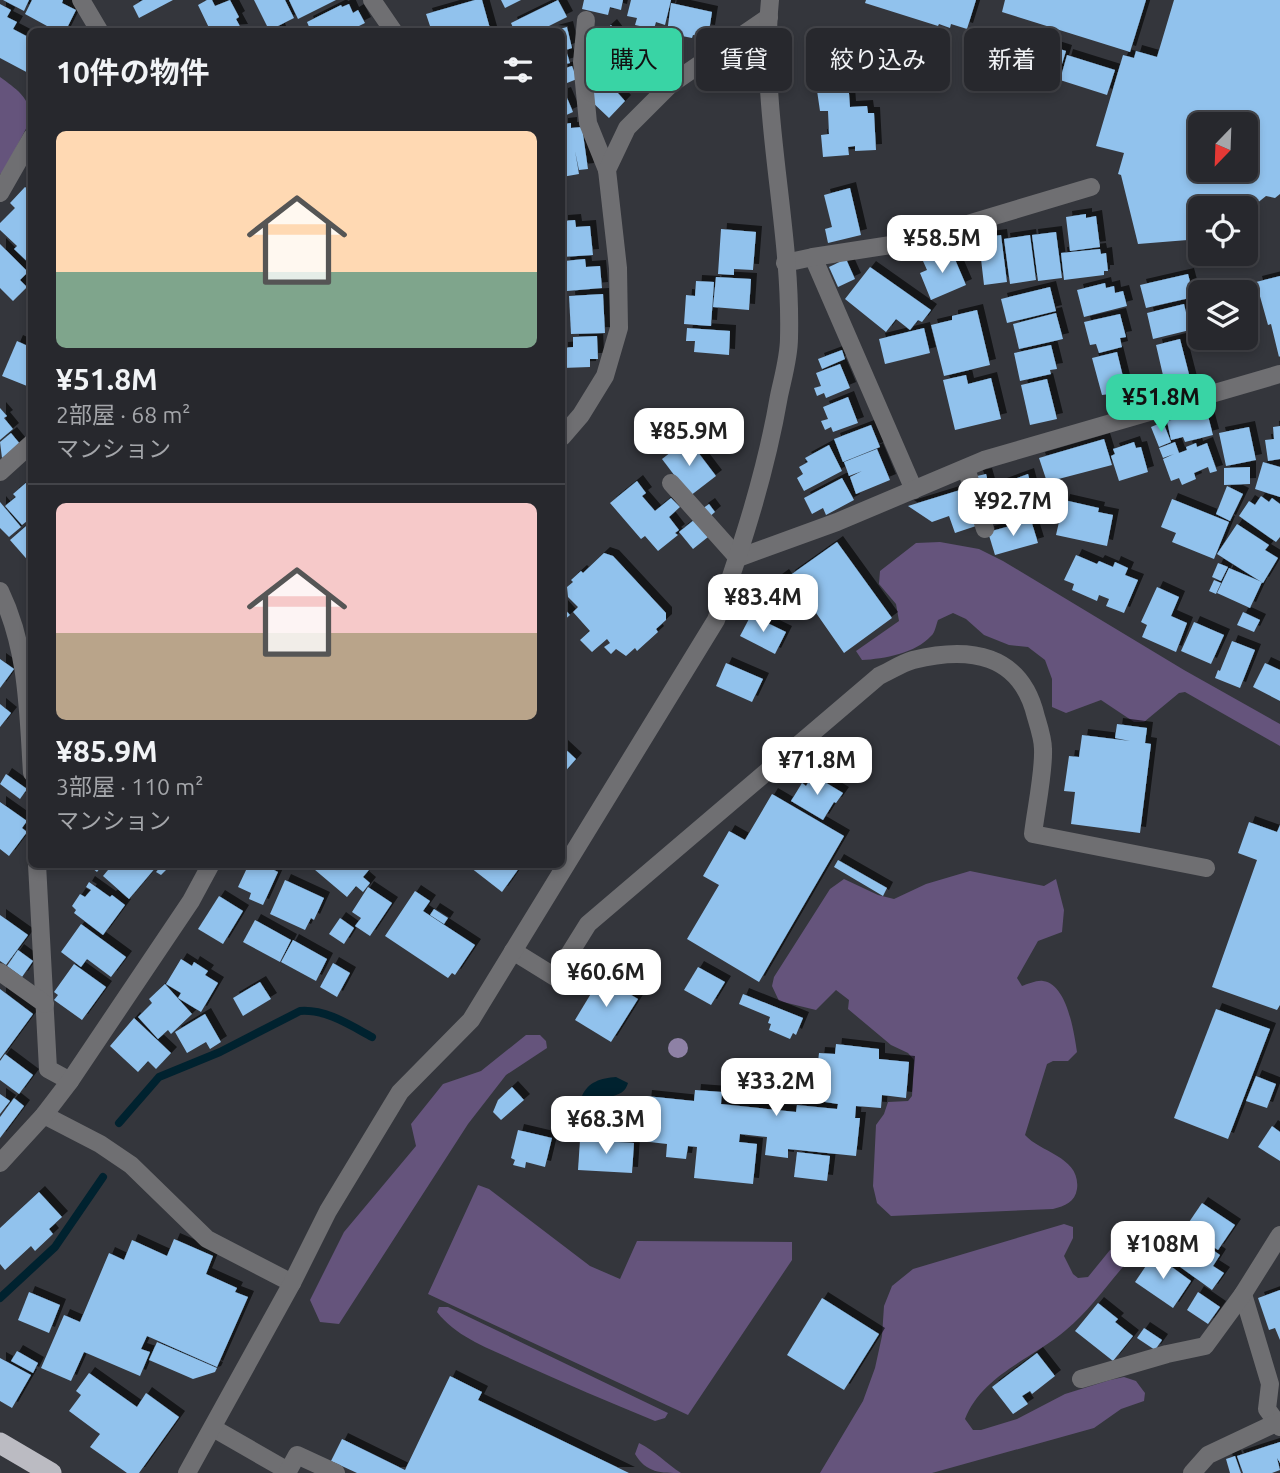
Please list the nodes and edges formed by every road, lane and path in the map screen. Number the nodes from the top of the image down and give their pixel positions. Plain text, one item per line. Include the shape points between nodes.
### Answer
1 (81, 0) edge
2 (372, 0) edge
3 (770, 8) edge
4 (586, 20) dead end
5 (95, 28) edge
6 (391, 28) edge
7 (28, 144) edge
8 (607, 170) junction
9 (1091, 187) dead end
10 (0, 193) edge
11 (813, 257) junction
12 (785, 263) junction
13 (1280, 374) edge
14 (565, 434) edge
15 (28, 447) edge
16 (965, 468) junction
17 (0, 472) edge
18 (671, 483) dead end
19 (915, 490) junction
20 (985, 529) dead end
21 (738, 558) junction
22 (3, 604) edge
23 (28, 707) edge
24 (565, 866) edge
25 (37, 868) edge
26 (209, 868) edge
27 (564, 868) edge
28 (1206, 868) dead end
29 (513, 951) junction
30 (0, 972) edge
31 (45, 1004) junction
32 (70, 1081) junction
33 (44, 1115) junction
34 (0, 1163) edge
35 (1280, 1235) edge
36 (292, 1283) junction
37 (1242, 1294) junction
38 (1081, 1379) dead end
39 (1278, 1424) edge
40 (213, 1429) junction
41 (0, 1443) edge
42 (287, 1472) edge
43 (51, 1473) edge
44 (187, 1473) edge
45 (336, 1473) edge
46 (1192, 1473) edge

1 - 5 street
2 - 6 street
3 - 8 street via 671,84 627,128
3 - 12 street via 767,68
4 - 8 street via 582,62 588,123
7 - 10 street
8 - 14 street via 618,268 619,328 605,376
9 - 11 street via 904,243
11 - 12 street
11 - 19 street
12 - 21 street via 789,341 770,446
13 - 16 street
15 - 17 street
16 - 19 street
16 - 20 street
18 - 21 street
19 - 21 street
21 - 24 street via 716,620
22 - 23 street via 26,674
25 - 31 street
26 - 32 street
27 - 29 street
28 - 29 street via 1033,834 1044,748 1033,704 1008,669 988,658 960,652 911,661 879,676 588,924 555,977
29 - 36 street via 471,1020 400,1092 328,1210
30 - 31 street
31 - 32 street via 48,1069
32 - 33 street
33 - 34 street
33 - 36 street via 131,1165 208,1239
35 - 37 street
36 - 40 street
37 - 38 street via 1205,1346
37 - 39 street via 1270,1384 1267,1409
39 - 46 street via 1208,1455
40 - 42 street
40 - 44 street
41 - 43 highway
42 - 45 street via 297,1455

